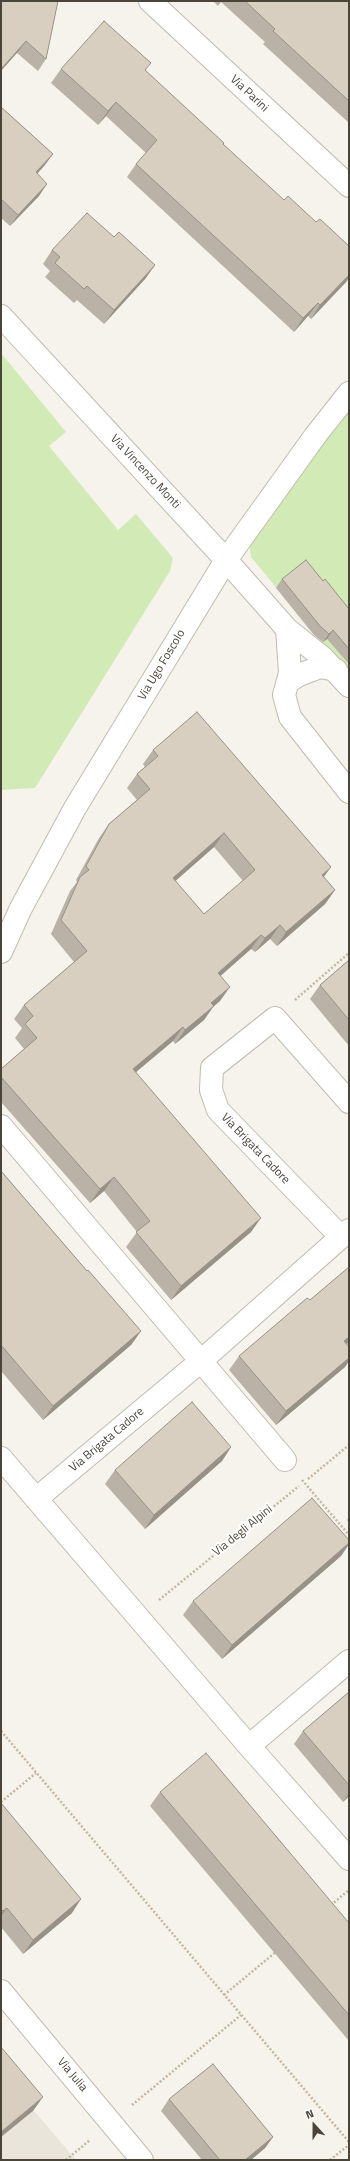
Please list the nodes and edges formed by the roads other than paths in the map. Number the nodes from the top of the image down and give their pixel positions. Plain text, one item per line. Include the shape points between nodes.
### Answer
1 (150, 1) edge
2 (349, 186) edge
3 (1, 316) edge
4 (349, 393) edge
5 (226, 560) junction
6 (287, 629) junction
7 (342, 678) edge
8 (288, 682) junction
9 (349, 792) edge
10 (1, 952) edge
11 (349, 1102) edge
12 (1, 1126) edge
13 (345, 1234) edge
14 (201, 1361) junction
15 (1, 1458) edge
16 (285, 1460) road end
17 (36, 1499) junction
18 (349, 1661) edge
19 (249, 1746) junction
20 (349, 1858) edge
21 (5, 2002) edge
22 (142, 2160) edge

1 - 2 street, Via Parini
3 - 5 street, Via Vincenzo Monti
4 - 5 street, Via Ugo Foscolo
5 - 6 street, Via Vincenzo Monti
5 - 10 street, Via Ugo Foscolo via 75,808 21,908
6 - 7 street, Via Vincenzo Monti
6 - 8 street via 291,661
7 - 8 street via 320,667
8 - 9 street via 284,695 290,717
11 - 13 street, Via Brigata Cadore via 275,1018 212,1068 211,1090 218,1110
12 - 14 street
13 - 14 street, Via Brigata Cadore
14 - 16 street
14 - 17 street, Via Brigata Cadore
15 - 17 street
17 - 19 street
18 - 19 street
19 - 20 street
21 - 22 street, Via Julia

